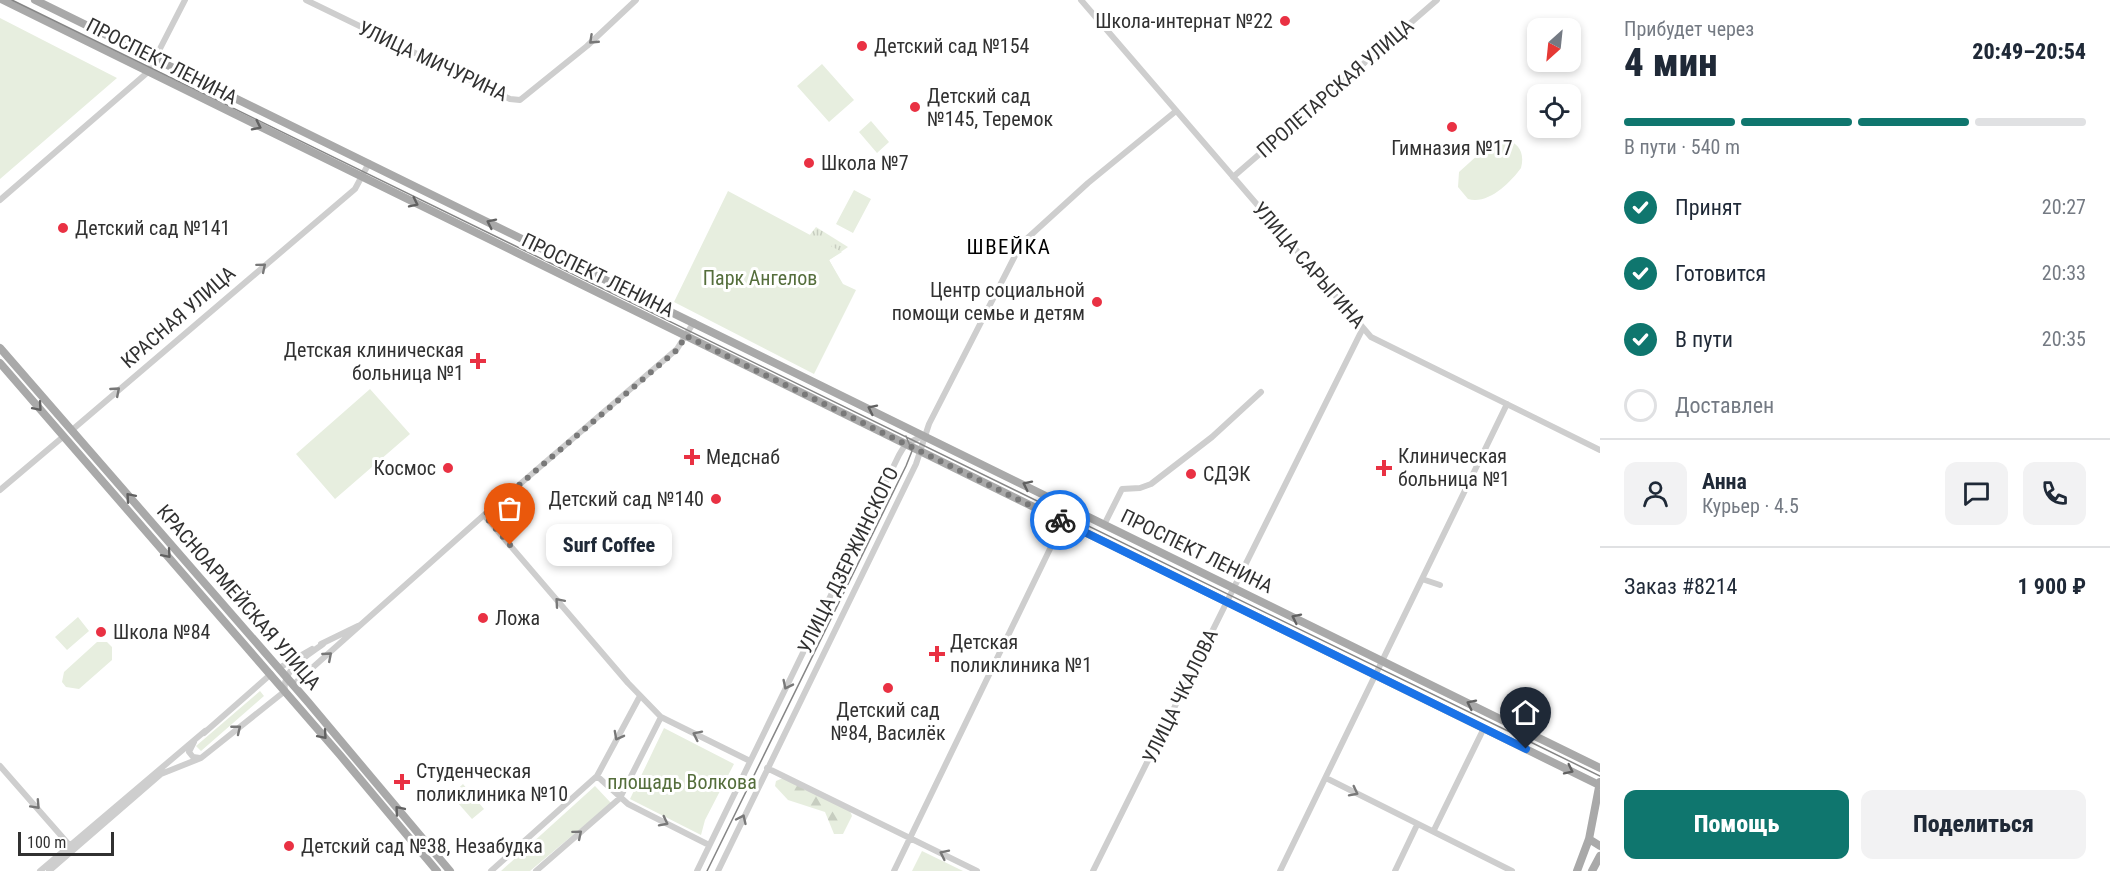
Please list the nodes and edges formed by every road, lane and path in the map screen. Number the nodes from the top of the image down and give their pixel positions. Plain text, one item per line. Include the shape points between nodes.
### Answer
1 (35, 0) edge
2 (185, 0) edge
3 (306, 0) edge
4 (636, 0) edge
5 (1081, 0) edge
6 (1437, 0) edge
7 (7, 2) edge
8 (155, 58) junction
9 (148, 72) junction
10 (1176, 111) junction
11 (369, 163) junction
12 (1233, 177) junction
13 (361, 178) junction
14 (0, 200) edge
15 (694, 322) junction
16 (1363, 328) junction
17 (686, 336) junction
18 (0, 348) edge
19 (0, 363) edge
20 (1261, 392) dead end
21 (1507, 404) junction
22 (72, 430) junction
23 (924, 434) junction
24 (64, 436) junction
25 (905, 444) junction
26 (1600, 450) edge
27 (921, 452) junction
28 (0, 490) edge
29 (484, 515) junction
30 (1063, 522) junction
31 (1105, 523) junction
32 (1422, 579) junction
33 (1440, 585) dead end
34 (1233, 587) junction
35 (1226, 602) junction
36 (361, 625) junction
37 (323, 644) junction
38 (1383, 661) junction
39 (279, 668) junction
40 (271, 674) junction
41 (1376, 675) junction
42 (286, 676) junction
43 (293, 685) junction
44 (285, 691) junction
45 (640, 696) junction
46 (661, 717) junction
47 (1484, 728) junction
48 (206, 731) junction
49 (201, 758) junction
50 (750, 761) junction
51 (0, 766) edge
52 (767, 768) junction
53 (1600, 768) edge
54 (597, 776) junction
55 (1326, 778) junction
56 (1599, 784) edge
57 (620, 798) junction
58 (1417, 825) junction
59 (1434, 830) junction
60 (910, 838) junction
61 (1589, 839) junction
62 (709, 845) junction
63 (1600, 846) edge
64 (71, 848) junction
65 (1600, 856) edge
66 (40, 871) edge
67 (49, 871) edge
68 (437, 871) edge
69 (450, 871) edge
70 (491, 871) edge
71 (536, 871) edge
72 (697, 871) edge
73 (718, 871) edge
74 (894, 871) edge
75 (977, 871) edge
76 (1093, 871) edge
77 (1280, 871) edge
78 (1395, 871) edge
79 (1512, 871) edge
80 (1577, 871) edge
81 (1592, 871) edge

1 - 8 main road, ПРОСПЕКТ ЛЕНИНА
2 - 8 street
4 -> 3 street, УЛИЦА МИЧУРИНА via 520,100 510,99
5 - 10 street, УЛИЦА САРЫГИНА
6 - 12 street, ПРОЛЕТАРСКАЯ УЛИЦА
7 - 9 main road, ПРОСПЕКТ ЛЕНИНА
8 - 9 street
8 - 11 main road, ПРОСПЕКТ ЛЕНИНА
9 -> 13 main road, ПРОСПЕКТ ЛЕНИНА
9 - 14 street
10 - 12 street, УЛИЦА САРЫГИНА
10 - 23 street via 1021,244
11 - 13 street, КРАСНАЯ УЛИЦА
15 -> 11 main road, ПРОСПЕКТ ЛЕНИНА
12 - 16 street, УЛИЦА САРЫГИНА
13 -> 17 main road, ПРОСПЕКТ ЛЕНИНА
22 -> 13 street, КРАСНАЯ УЛИЦА via 355,189
15 - 17 street
23 -> 15 main road, ПРОСПЕКТ ЛЕНИНА
16 - 21 street, УЛИЦА САРЫГИНА via 1381,342
16 - 34 street, УЛИЦА ЧКАЛОВА
17 - 25 main road, ПРОСПЕКТ ЛЕНИНА
17 - 29 street via 677,350
18 - 22 main road, КРАСНОАРМЕЙСКАЯ УЛИЦА
19 -> 24 main road, КРАСНОАРМЕЙСКАЯ УЛИЦА
20 - 31 street via 1212,437 1151,484 1140,489 1122,489
21 - 26 street, УЛИЦА САРЫГИНА
21 - 32 street
22 - 24 main road, КРАСНАЯ УЛИЦА
39 -> 22 main road, КРАСНОАРМЕЙСКАЯ УЛИЦА
23 - 25 street, УЛИЦА ДЗЕРЖИНСКОГО
23 - 27 street, УЛИЦА ДЗЕРЖИНСКОГО
31 -> 23 main road, ПРОСПЕКТ ЛЕНИНА
24 - 28 street, КРАСНАЯ УЛИЦА
24 -> 40 main road, КРАСНОАРМЕЙСКАЯ УЛИЦА
25 - 27 main road, ПРОСПЕКТ ЛЕНИНА
25 -> 50 street, УЛИЦА ДЗЕРЖИНСКОГО
27 - 30 main road, ПРОСПЕКТ ЛЕНИНА
27 - 52 street, УЛИЦА ДЗЕРЖИНСКОГО
29 - 36 street
45 -> 29 street
30 - 35 main road, ПРОСПЕКТ ЛЕНИНА
30 - 60 street
31 - 34 main road, ПРОСПЕКТ ЛЕНИНА
32 - 33 street
32 - 38 street
34 - 35 street, УЛИЦА ЧКАЛОВА
38 -> 34 main road, ПРОСПЕКТ ЛЕНИНА
35 - 41 main road, ПРОСПЕКТ ЛЕНИНА
35 - 76 street, УЛИЦА ЧКАЛОВА
36 - 37 street
43 -> 36 street
37 - 39 street
37 - 42 street
38 - 41 street
53 -> 38 main road, ПРОСПЕКТ ЛЕНИНА
39 - 40 main road
39 - 42 main road, КРАСНОАРМЕЙСКАЯ УЛИЦА
40 - 44 main road, КРАСНОАРМЕЙСКАЯ УЛИЦА
40 - 48 street
41 - 47 main road, ПРОСПЕКТ ЛЕНИНА
41 - 55 street
42 - 43 main road, КРАСНОАРМЕЙСКАЯ УЛИЦА
42 - 44 street
43 - 44 main road
69 -> 43 main road, КРАСНОАРМЕЙСКАЯ УЛИЦА
49 -> 44 street
44 -> 68 main road, КРАСНОАРМЕЙСКАЯ УЛИЦА
45 - 46 street
45 -> 54 street
50 -> 46 street
46 - 57 street
47 -> 56 main road, ПРОСПЕКТ ЛЕНИНА
47 - 59 street
48 - 49 street via 188,750
48 - 64 street
49 - 64 street via 161,774
50 - 62 street, УЛИЦА ДЗЕРЖИНСКОГО
51 -> 64 street
52 - 60 street
73 -> 52 street, УЛИЦА ДЗЕРЖИНСКОГО
54 - 57 street
54 - 70 street
55 -> 58 street
55 - 77 street
56 - 61 main road
57 -> 62 street
71 -> 57 street
58 - 59 street
58 - 78 street
59 - 79 street
60 - 74 street
75 -> 60 street
61 - 63 main road
61 - 80 main road
62 - 72 street, УЛИЦА ДЗЕРЖИНСКОГО
64 - 66 street
64 - 67 street
65 - 81 main road

